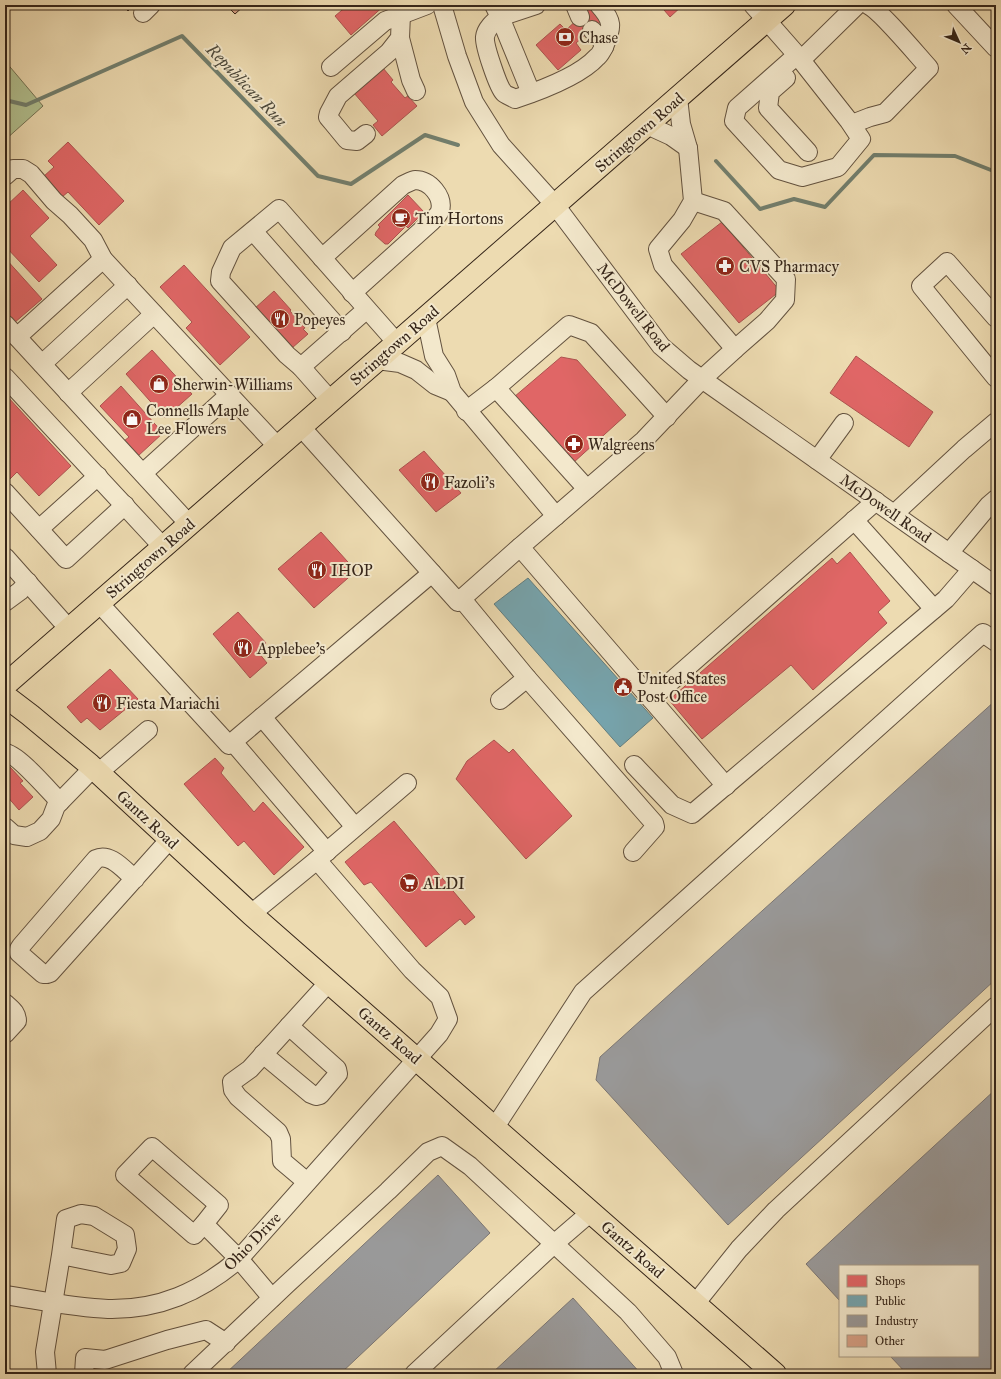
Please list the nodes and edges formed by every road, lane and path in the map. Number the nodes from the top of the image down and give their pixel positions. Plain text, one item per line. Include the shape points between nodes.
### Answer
1 (427, 5) edge
2 (442, 5) edge
3 (536, 5) edge
4 (599, 5) edge
5 (784, 5) edge
6 (857, 5) edge
7 (868, 5) edge
8 (956, 5) edge
9 (762, 10) edge
10 (497, 11) edge
11 (401, 14) junction
12 (583, 17) edge
13 (400, 38) junction
14 (604, 47) junction
15 (996, 48) edge
16 (800, 59) junction
17 (331, 67) dead end
18 (416, 92) dead end
19 (531, 93) junction
20 (678, 98) junction
21 (852, 124) junction
22 (647, 125) junction
23 (366, 134) dead end
24 (688, 148) junction
25 (808, 152) dead end
26 (5, 176) edge
27 (693, 201) junction
28 (555, 205) junction
29 (253, 231) junction
30 (322, 258) junction
31 (103, 259) junction
32 (128, 286) junction
33 (352, 292) junction
34 (367, 310) junction
35 (154, 314) junction
36 (426, 318) junction
37 (996, 318) edge
38 (5, 324) edge
39 (342, 332) junction
40 (18, 337) junction
41 (397, 343) junction
42 (735, 349) junction
43 (377, 360) junction
44 (42, 364) junction
45 (301, 368) junction
46 (5, 377) edge
47 (996, 378) edge
48 (702, 379) junction
49 (496, 388) junction
50 (452, 392) junction
51 (68, 393) junction
52 (229, 395) junction
53 (331, 401) junction
54 (466, 410) junction
55 (666, 417) junction
56 (996, 422) edge
57 (844, 423) dead end
58 (301, 427) junction
59 (278, 447) junction
60 (818, 460) junction
61 (143, 473) junction
62 (98, 476) junction
63 (587, 489) junction
64 (5, 492) edge
65 (996, 499) edge
66 (876, 501) junction
67 (125, 506) junction
68 (894, 514) junction
69 (556, 516) junction
70 (854, 520) junction
71 (190, 524) junction
72 (39, 529) junction
73 (163, 547) junction
74 (520, 548) junction
75 (949, 553) junction
76 (5, 556) edge
77 (972, 569) junction
78 (432, 573) junction
79 (28, 582) junction
80 (996, 586) edge
81 (462, 598) junction
82 (5, 602) edge
83 (99, 603) junction
84 (934, 610) junction
85 (69, 629) junction
86 (996, 642) edge
87 (527, 678) junction
88 (5, 685) edge
89 (5, 696) edge
90 (651, 699) junction
91 (500, 700) dead end
92 (262, 717) junction
93 (148, 730) dead end
94 (233, 742) junction
95 (5, 753) edge
96 (634, 765) dead end
97 (96, 770) junction
98 (407, 783) dead end
99 (726, 786) junction
100 (60, 802) junction
101 (672, 805) junction
102 (654, 823) junction
103 (5, 827) edge
104 (355, 828) junction
105 (170, 839) junction
106 (633, 852) dead end
107 (322, 856) junction
108 (134, 879) junction
109 (251, 914) junction
110 (12, 948) edge
111 (329, 982) junction
112 (5, 1003) edge
113 (996, 1006) edge
114 (289, 1026) junction
115 (5, 1034) edge
116 (263, 1054) junction
117 (417, 1059) junction
118 (495, 1127) junction
119 (307, 1182) junction
120 (591, 1212) junction
121 (204, 1224) junction
122 (555, 1243) junction
123 (62, 1255) dead end
124 (238, 1259) junction
125 (5, 1295) edge
126 (272, 1298) junction
127 (53, 1302) junction
128 (695, 1304) junction
129 (226, 1343) junction
130 (47, 1374) edge
131 (84, 1374) edge
132 (192, 1374) edge
133 (414, 1374) edge
134 (674, 1374) edge
135 (775, 1374) edge

1 - 11 street
2 - 28 street, McDowell Road via 474,102 501,145
3 - 10 street
4 - 14 street via 611,24
5 - 9 main road, Stringtown Road
6 - 16 street
7 - 21 street via 872,6 929,68 885,113
8 - 15 street
9 - 16 street
9 - 20 main road, Stringtown Road
10 - 19 street
10 - 19 street via 485,37 500,86 504,93 515,99
11 - 13 street
11 - 17 street via 385,21
12 - 14 street via 601,39
13 - 18 street
13 - 23 street via 389,52 338,96 329,113 328,117 347,140 357,141
14 - 19 street via 598,57 585,67
16 - 21 street
16 - 21 street via 737,108 734,121 779,170 802,177 838,167 861,139
16 - 25 street via 770,92 768,108
20 - 22 main road, Stringtown Road
20 - 24 street via 681,124
22 - 24 street via 671,136
22 - 28 main road, Stringtown Road
24 - 27 street
26 - 31 street via 12,169 23,169 31,174 93,240
27 - 42 street via 682,220 658,249 663,265
27 - 42 street via 724,211 786,279 785,300 767,321
28 - 36 main road, Stringtown Road
28 - 48 street, McDowell Road via 662,346
29 - 30 street via 279,209
29 - 39 street
29 - 45 street via 232,248 221,272 220,282
30 - 33 street
30 - 33 street via 403,185 415,180 434,189 440,199 440,211
31 - 32 street
31 - 40 street
32 - 35 street
32 - 44 street
33 - 34 street
34 - 39 street
34 - 41 street
35 - 51 street
35 - 52 street
36 - 41 main road, Stringtown Road
36 - 50 street via 434,356 446,375
37 - 47 street via 947,262 921,286
38 - 40 street
39 - 45 street
40 - 44 street
41 - 43 main road, Stringtown Road
42 - 48 street
43 - 50 street via 406,365 435,385
43 - 53 main road, Stringtown Road
44 - 51 street
45 - 53 street
46 - 62 street
48 - 55 street
48 - 60 street, McDowell Road
49 - 54 street
49 - 55 street via 569,326 591,333
49 - 63 street
50 - 54 street
51 - 61 street
52 - 59 street
52 - 61 street
53 - 58 main road, Stringtown Road
54 - 69 street
55 - 63 street via 644,440
56 - 68 street
57 - 60 street
58 - 59 main road, Stringtown Road
58 - 78 street
59 - 71 main road, Stringtown Road
60 - 66 street, McDowell Road
61 - 71 street
62 - 67 street
62 - 72 street
63 - 69 street
64 - 72 street
65 - 75 street
66 - 68 street, McDowell Road
66 - 70 street
67 - 72 street via 66,559
67 - 73 street
68 - 75 street, McDowell Road
69 - 74 street
70 - 84 street
70 - 90 street
71 - 73 main road, Stringtown Road
73 - 83 main road, Stringtown Road
74 - 81 street
74 - 90 street
75 - 77 street, McDowell Road
76 - 79 street
77 - 80 street, McDowell Road
77 - 84 street
78 - 81 street via 458,602
78 - 92 street
79 - 82 street
79 - 85 street
81 - 87 street
83 - 85 main road, Stringtown Road
83 - 94 street via 229,745
84 - 99 street
85 - 88 main road, Stringtown Road
86 - 118 street via 983,634 583,992
87 - 91 street
87 - 102 street
89 - 97 main road, Gantz Road
90 - 99 street
92 - 94 street
92 - 104 street
93 - 97 street
94 - 107 street
95 - 100 street via 10,753 20,761
96 - 101 street
97 - 100 street
97 - 105 main road, Gantz Road
98 - 104 street
99 - 101 street via 692,814
100 - 103 street via 51,819 40,830 27,837 14,834
101 - 102 street
102 - 106 street via 655,827
104 - 107 street
105 - 108 street
105 - 109 main road, Gantz Road
107 - 109 street
107 - 117 street, Ohio Drive via 412,970 440,997 448,1019 439,1034
108 - 110 street via 110,860 100,857 96,859 19,949
108 - 110 street via 47,974 43,974
109 - 111 main road, Gantz Road
111 - 114 street
111 - 117 main road, Gantz Road
112 - 115 street via 16,1012 17,1021
113 - 128 street via 776,1210 739,1249
114 - 116 street
114 - 116 street via 337,1069 338,1074 320,1094 311,1094
116 - 119 street via 250,1069 232,1082 233,1090 278,1132 281,1139 282,1161
117 - 118 main road, Gantz Road
117 - 119 street, Ohio Drive
118 - 120 main road, Gantz Road
119 - 124 street, Ohio Drive
120 - 122 street
120 - 128 main road, Gantz Road
121 - 121 street via 219,1205 152,1147 124,1176 194,1235
121 - 124 street
122 - 126 street via 470,1166 442,1146 428,1152
122 - 133 street
122 - 134 street via 628,1312 667,1357
123 - 127 street
124 - 126 street
124 - 127 street, Ohio Drive via 203,1286 151,1305 107,1309
125 - 127 street, Ohio Drive
126 - 129 street
127 - 130 street via 45,1352
128 - 135 main road, Gantz Road
129 - 131 street via 206,1330 105,1360 85,1358
129 - 132 street

